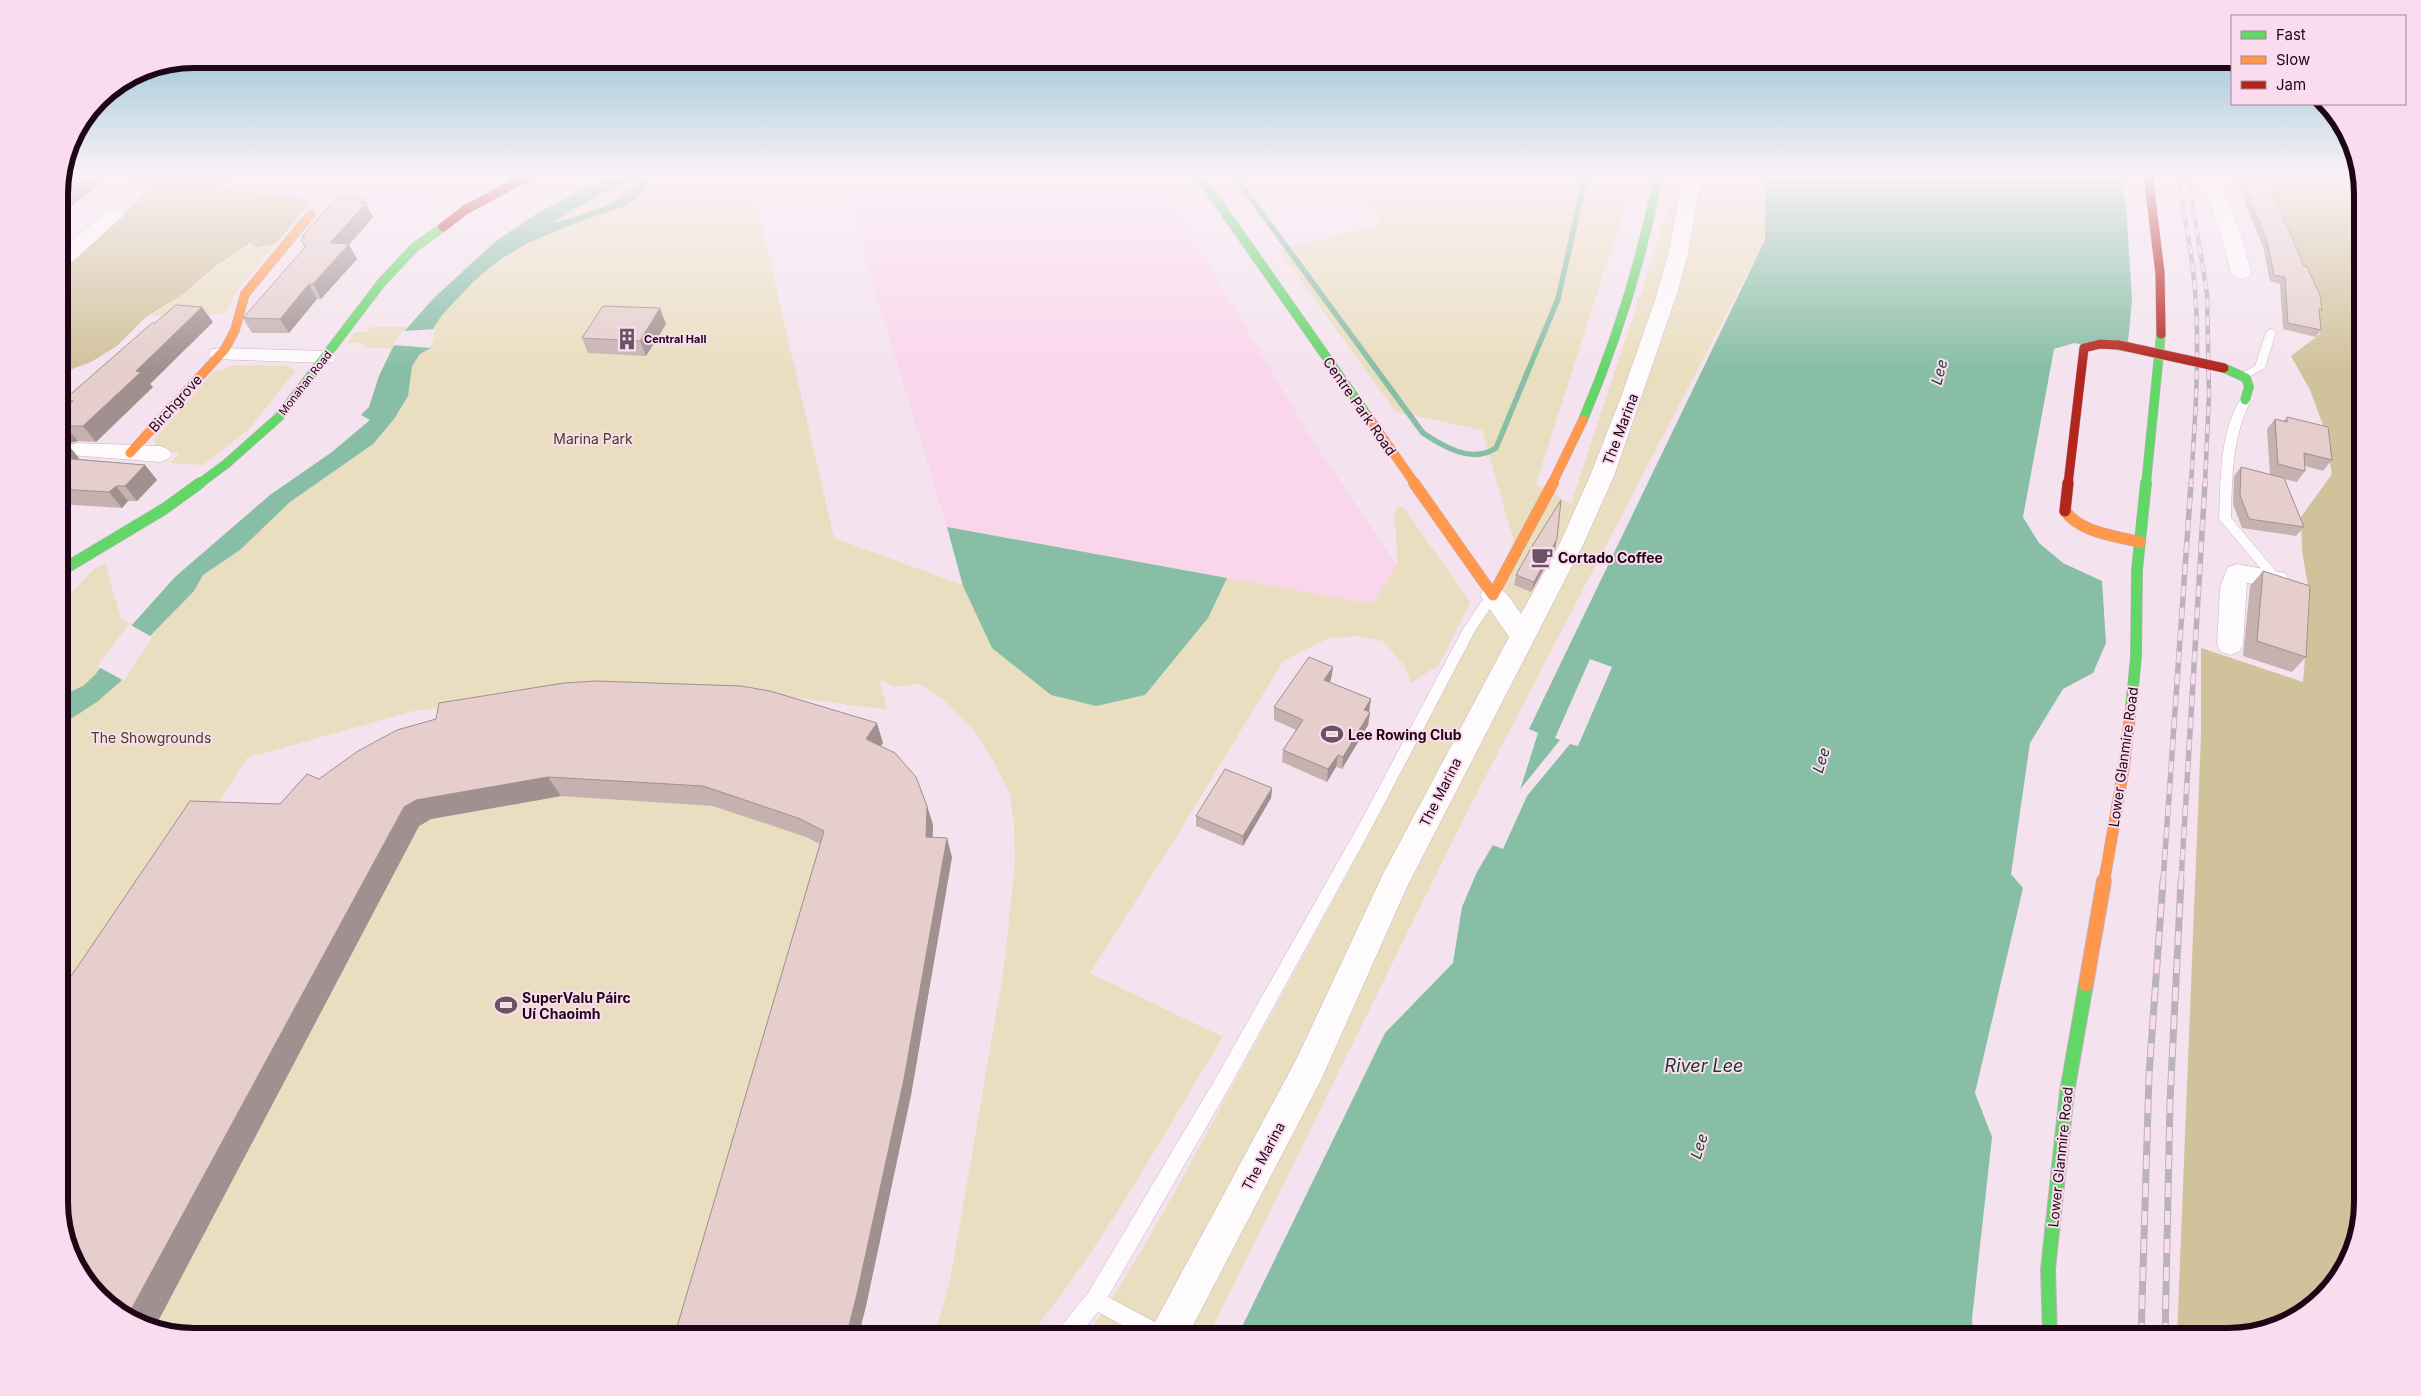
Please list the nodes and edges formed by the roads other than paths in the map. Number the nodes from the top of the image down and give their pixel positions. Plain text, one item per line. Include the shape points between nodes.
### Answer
1 (86, 239) edge
2 (290, 239) edge
3 (425, 239) edge
4 (1244, 239) edge
5 (1646, 239) edge
6 (1681, 239) edge
7 (2159, 239) edge
8 (2232, 239) edge
9 (68, 255) edge
10 (2241, 272) dead end
11 (2271, 332) dead end
12 (220, 354) junction
13 (325, 357) junction
14 (2243, 376) junction
15 (2245, 400) joint
16 (78, 450) dead end
17 (130, 453) junction
18 (160, 454) dead end
19 (2140, 542) junction
20 (68, 567) edge
21 (2276, 579) joint
22 (1493, 595) junction
23 (1522, 636) junction
24 (2230, 646) dead end
25 (1095, 1300) junction
26 (1072, 1328) edge
27 (1147, 1328) edge
28 (1169, 1328) edge
29 (2050, 1328) edge

1 - 9 street
2 - 12 main road, Birchgrove via 244,294 235,330
3 - 13 main road, Monahan Road via 382,282
4 - 22 main road, Centre Park Road
5 - 22 main road via 1618,340 1588,413 1548,496
6 - 23 street, The Marina via 1666,297 1602,476 1572,543
7 - 19 main road, Lower Glanmire Road via 2163,300
8 - 10 street
11 - 14 lane via 2260,368
12 - 13 street
12 - 17 main road, Birchgrove
13 - 20 main road, Monahan Road via 279,417 226,464 164,509
14 - 15 main road via 2248,381 2250,392
14 - 19 main road, bridge via 2240,372 2119,344 2084,348 2064,509 2067,517 2082,526
15 - 21 lane via 2228,446 2225,519
16 - 17 street, Birchgrove
17 - 18 street, Birchgrove
19 - 29 main road, Lower Glanmire Road via 2136,657 2124,767 2067,1092 2048,1269
21 - 24 street via 2237,573 2233,588
22 - 23 street, Centre Park Road
22 - 25 lane via 1470,629 1223,1082
23 - 28 street, The Marina via 1394,883 1309,1069
25 - 26 lane
25 - 27 lane

